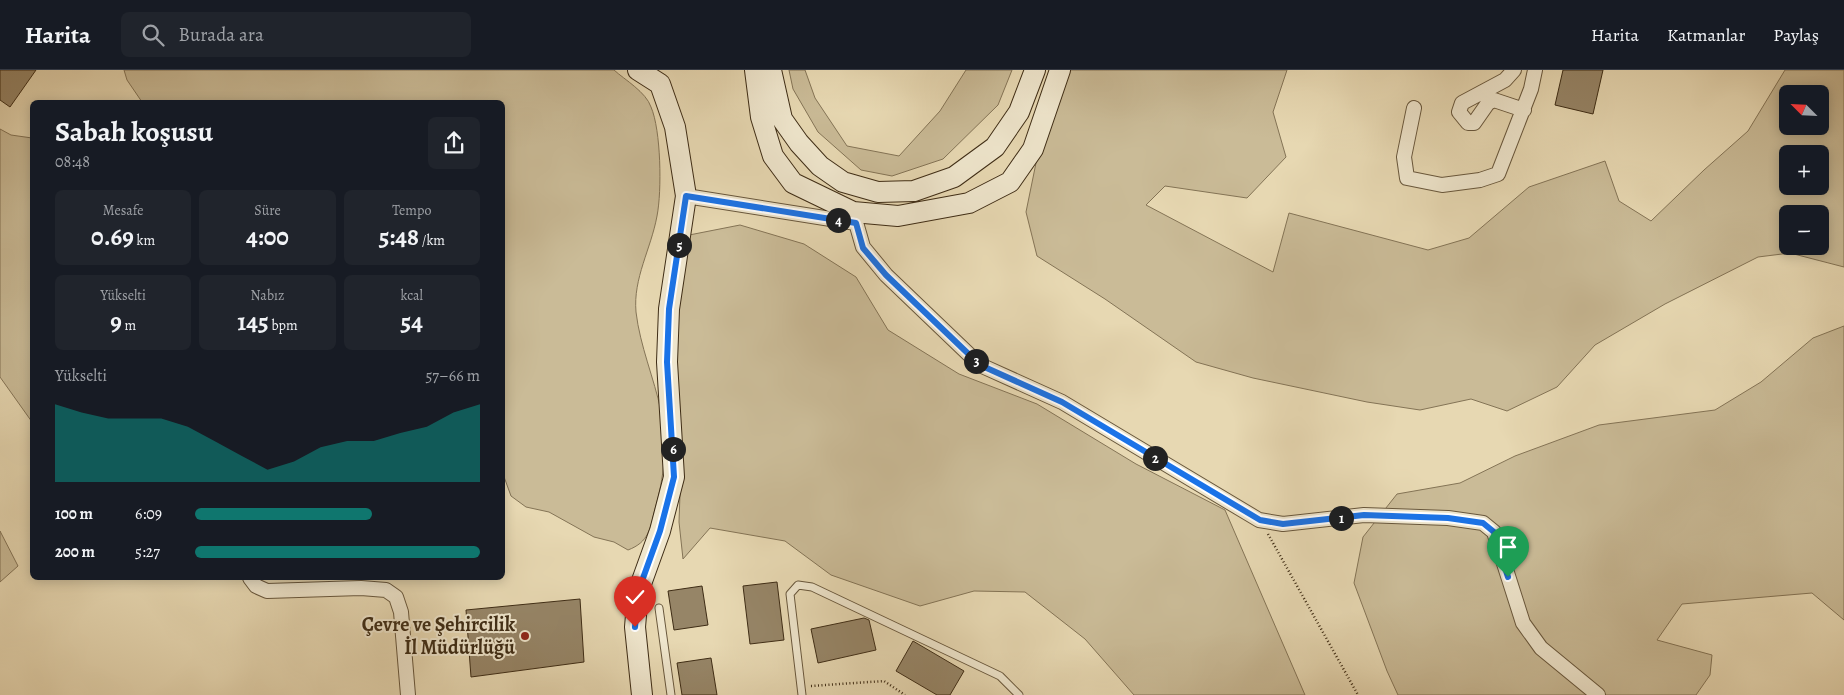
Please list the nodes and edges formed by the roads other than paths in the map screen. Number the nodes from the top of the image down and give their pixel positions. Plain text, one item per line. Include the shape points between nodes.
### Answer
1 (638, 70) edge
2 (755, 70) edge
3 (771, 70) edge
4 (1035, 70) edge
5 (1060, 70) edge
6 (1514, 70) edge
7 (1535, 70) edge
8 (1414, 108) dead end
9 (1524, 110) junction
10 (686, 196) junction
11 (855, 218) junction
12 (252, 580) edge
13 (659, 608) dead end
14 (408, 695) edge
15 (642, 695) edge
16 (671, 695) edge
17 (802, 695) edge
18 (1019, 695) edge
19 (1598, 695) edge

1 - 10 street via 660,84 675,128
2 - 11 street via 761,117 773,156 793,183
3 - 4 street via 782,119 820,166 843,182 878,192 914,190 954,177 995,147 1019,112
5 - 11 street via 1033,149 1010,182 969,203 898,216
6 - 9 street via 1505,80 1462,103 1459,112 1468,123 1474,124 1488,103 1494,100
7 - 9 street
8 - 9 street via 1404,157 1407,178 1442,185 1498,174
10 - 11 street
10 - 15 street via 669,309 667,362 674,477 660,531 638,592 635,627
11 - 19 street via 863,248 886,275 980,365 1062,402 1260,520 1283,524 1364,515 1448,518 1483,523 1494,532 1523,623 1540,648
12 - 14 street via 266,590 361,588 386,590 396,597 401,612
13 - 16 lane
17 - 18 lane via 790,594 798,585 812,587 1000,676

